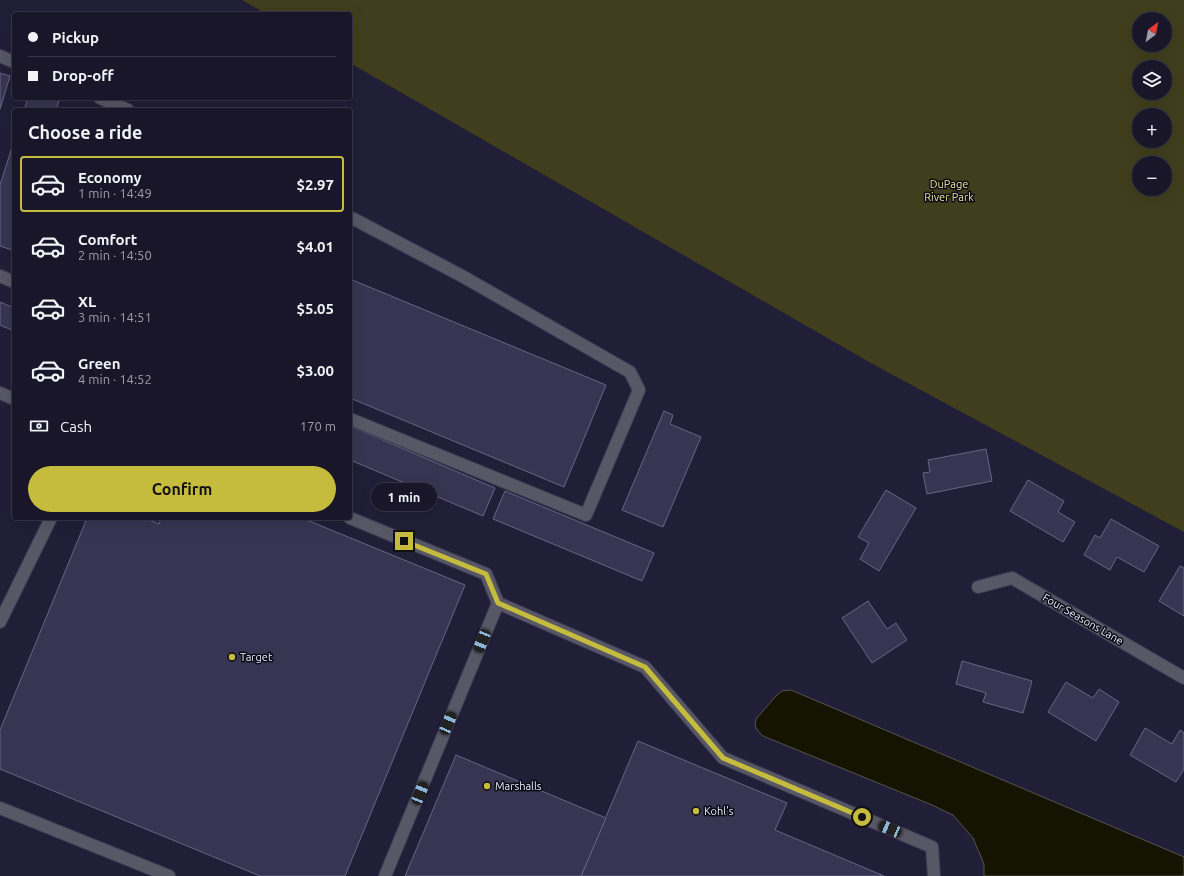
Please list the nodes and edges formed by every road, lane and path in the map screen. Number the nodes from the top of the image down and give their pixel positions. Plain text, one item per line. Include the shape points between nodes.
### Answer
1 (0, 56) edge
2 (12, 61) edge
3 (105, 100) edge
4 (123, 108) edge
5 (352, 218) edge
6 (0, 276) edge
7 (12, 281) edge
8 (0, 393) edge
9 (12, 398) edge
10 (352, 420) edge
11 (352, 519) edge
12 (49, 520) edge
13 (978, 587) dead end
14 (498, 603) junction
15 (0, 622) edge
16 (1184, 678) edge
17 (0, 808) edge
18 (169, 876) edge
19 (386, 876) edge
20 (934, 876) edge

1 - 2 street
3 - 4 street
5 - 10 street via 462,276 630,372 639,390 586,515
6 - 7 street
8 - 9 street
11 - 14 street via 486,574
12 - 15 street
13 - 16 street, Four Seasons Lane via 1012,578
14 - 19 street
14 - 20 street via 645,667 723,758 932,847
17 - 18 street

